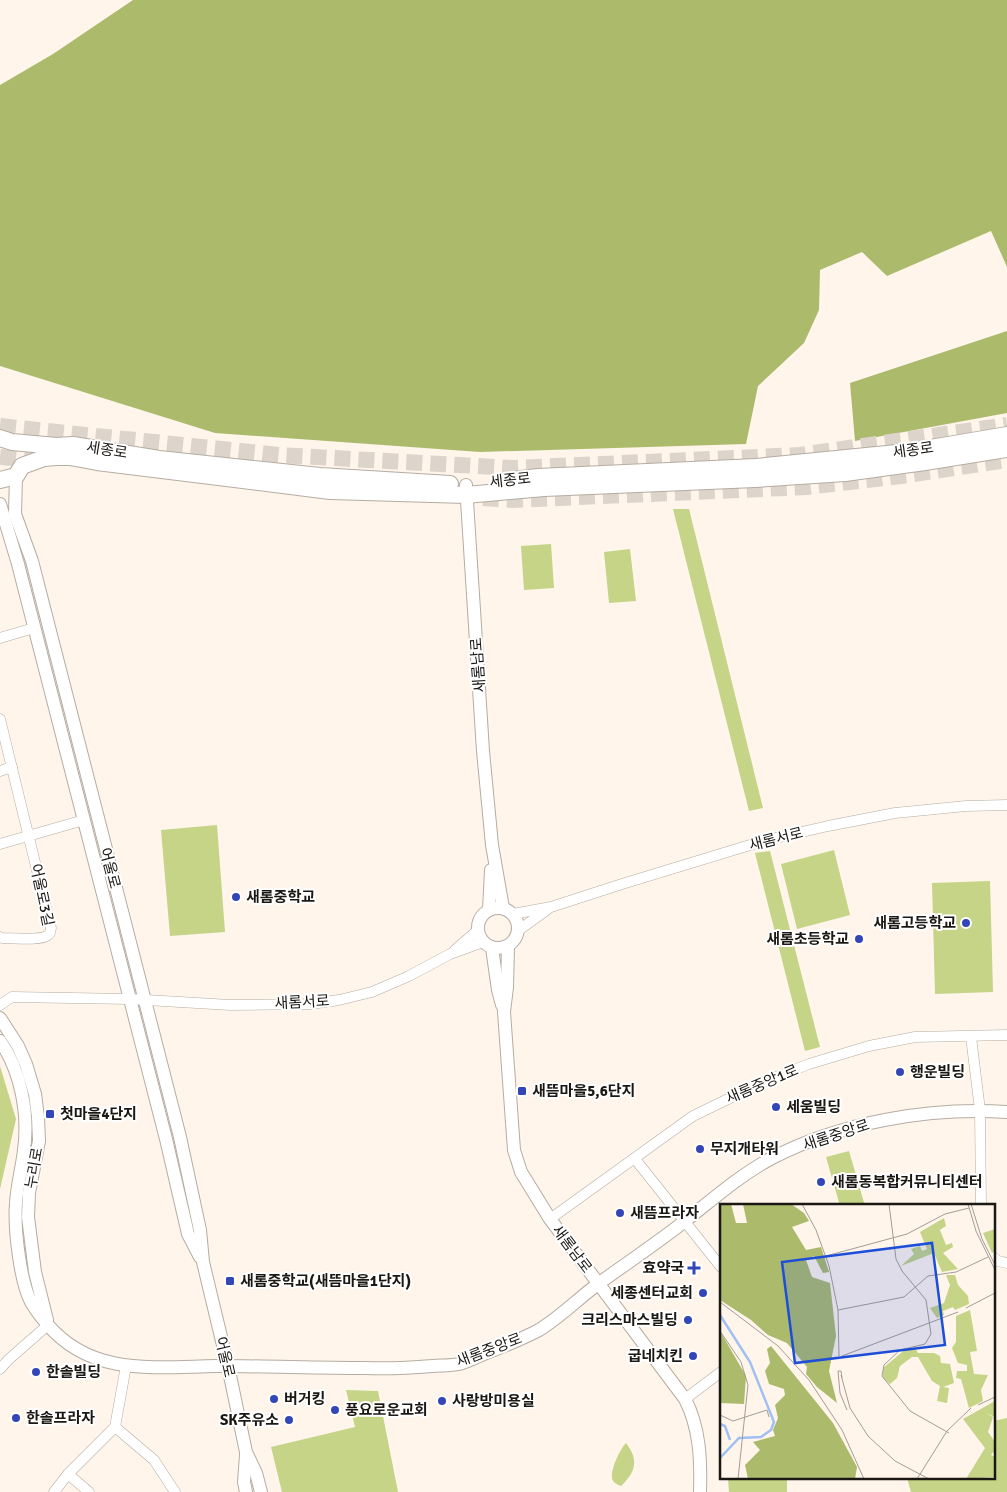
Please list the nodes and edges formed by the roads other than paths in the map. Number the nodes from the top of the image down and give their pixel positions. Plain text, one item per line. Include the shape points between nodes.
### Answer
1 (1007, 435) edge
2 (6, 440) edge
3 (1007, 449) edge
4 (19, 471) junction
5 (0, 480) edge
6 (466, 490) junction
7 (0, 504) edge
8 (34, 628) junction
9 (0, 638) edge
10 (0, 719) edge
11 (12, 768) junction
12 (0, 771) edge
13 (1007, 805) edge
14 (84, 820) junction
15 (28, 836) junction
16 (0, 844) edge
17 (492, 845) junction
18 (551, 907) junction
19 (489, 910) junction
20 (508, 911) junction
21 (519, 930) junction
22 (0, 937) edge
23 (484, 940) junction
24 (508, 947) junction
25 (130, 999) junction
26 (144, 1000) junction
27 (0, 1005) edge
28 (504, 1012) junction
29 (0, 1018) edge
30 (1007, 1036) edge
31 (971, 1037) junction
32 (0, 1041) edge
33 (980, 1110) junction
34 (1007, 1112) edge
35 (635, 1159) junction
36 (981, 1204) edge
37 (550, 1219) junction
38 (684, 1222) junction
39 (994, 1257) edge
40 (203, 1262) junction
41 (1007, 1263) edge
42 (720, 1267) edge
43 (598, 1284) junction
44 (48, 1325) junction
45 (126, 1366) junction
46 (228, 1366) junction
47 (0, 1369) edge
48 (720, 1373) edge
49 (685, 1399) junction
50 (115, 1428) junction
51 (246, 1452) junction
52 (68, 1474) junction
53 (54, 1492) edge
54 (89, 1492) edge
55 (174, 1492) edge
56 (246, 1492) edge
57 (261, 1492) edge
58 (700, 1492) edge

1 - 6 main road, 세종로 via 906,452 756,467 538,477
2 - 4 main road, 세종로 via 20,454
2 - 6 main road, 세종로
3 - 6 main road, 세종로 via 845,473 745,480
4 - 5 main road, 세종로
4 - 6 main road, 세종로 via 44,458 70,457 330,491
4 - 26 street, 어울로 via 15,514 32,561
6 - 17 street, 새롬남로
7 - 8 street, 어울로
8 - 9 street
8 - 14 street, 어울로
10 - 11 street, 어울로3길
11 - 12 street
11 - 15 street, 어울로3길
13 - 18 street, 새롬서로 via 895,812 828,826 763,841
14 - 15 street
14 - 25 street, 어울로
15 - 16 street
15 - 22 street, 어울로3길 via 50,933 41,938
17 - 19 street, 새롬남로
17 - 20 street, 새롬남로
18 - 20 street
18 - 21 street
19 - 20 street
19 - 23 street via 480,918
20 - 21 street via 516,919
21 - 24 street
23 - 24 street
23 - 26 street, 새롬서로 via 372,992 339,1000 311,1004 230,1005
23 - 28 street, 새롬남로
24 - 28 street, 새롬남로
25 - 26 street, 새롬서로
25 - 27 street, 새롬서로 via 12,997
25 - 40 street, 어울로 via 188,1234
26 - 40 street, 어울로 via 182,1146 200,1230
28 - 37 street, 새롬남로 via 514,1150 521,1172
29 - 44 street, 누리로 via 18,1046 35,1094 39,1141 28,1217 35,1272
30 - 31 street, 새롬중앙1로
31 - 33 street
31 - 35 street, 새롬중앙1로 via 916,1037 869,1046 809,1064 693,1116
32 - 44 street, 누리로 via 16,1073 26,1124 15,1207 22,1277 31,1302
33 - 34 street, 새롬중앙로
33 - 36 street
33 - 38 street, 새롬중앙로 via 901,1116 852,1127 803,1144 771,1158 732,1182
35 - 37 street, 새롬중앙1로
35 - 38 street
37 - 43 street, 새롬남로
38 - 42 street
38 - 43 street, 새롬중앙로
39 - 41 street
40 - 46 street, 어울로
43 - 46 street, 새롬중앙로 via 540,1329 458,1364 397,1369
43 - 49 street, 새롬남로
44 - 45 street, 누리로 via 85,1354
44 - 47 street
45 - 46 street, 누리로
45 - 50 street
46 - 51 street, 어울로
48 - 49 street
49 - 58 street, 새롬남로 via 697,1430
50 - 52 street
50 - 55 street via 154,1460
51 - 56 street, 어울로
51 - 57 street, 어울로
52 - 53 street
52 - 54 street

